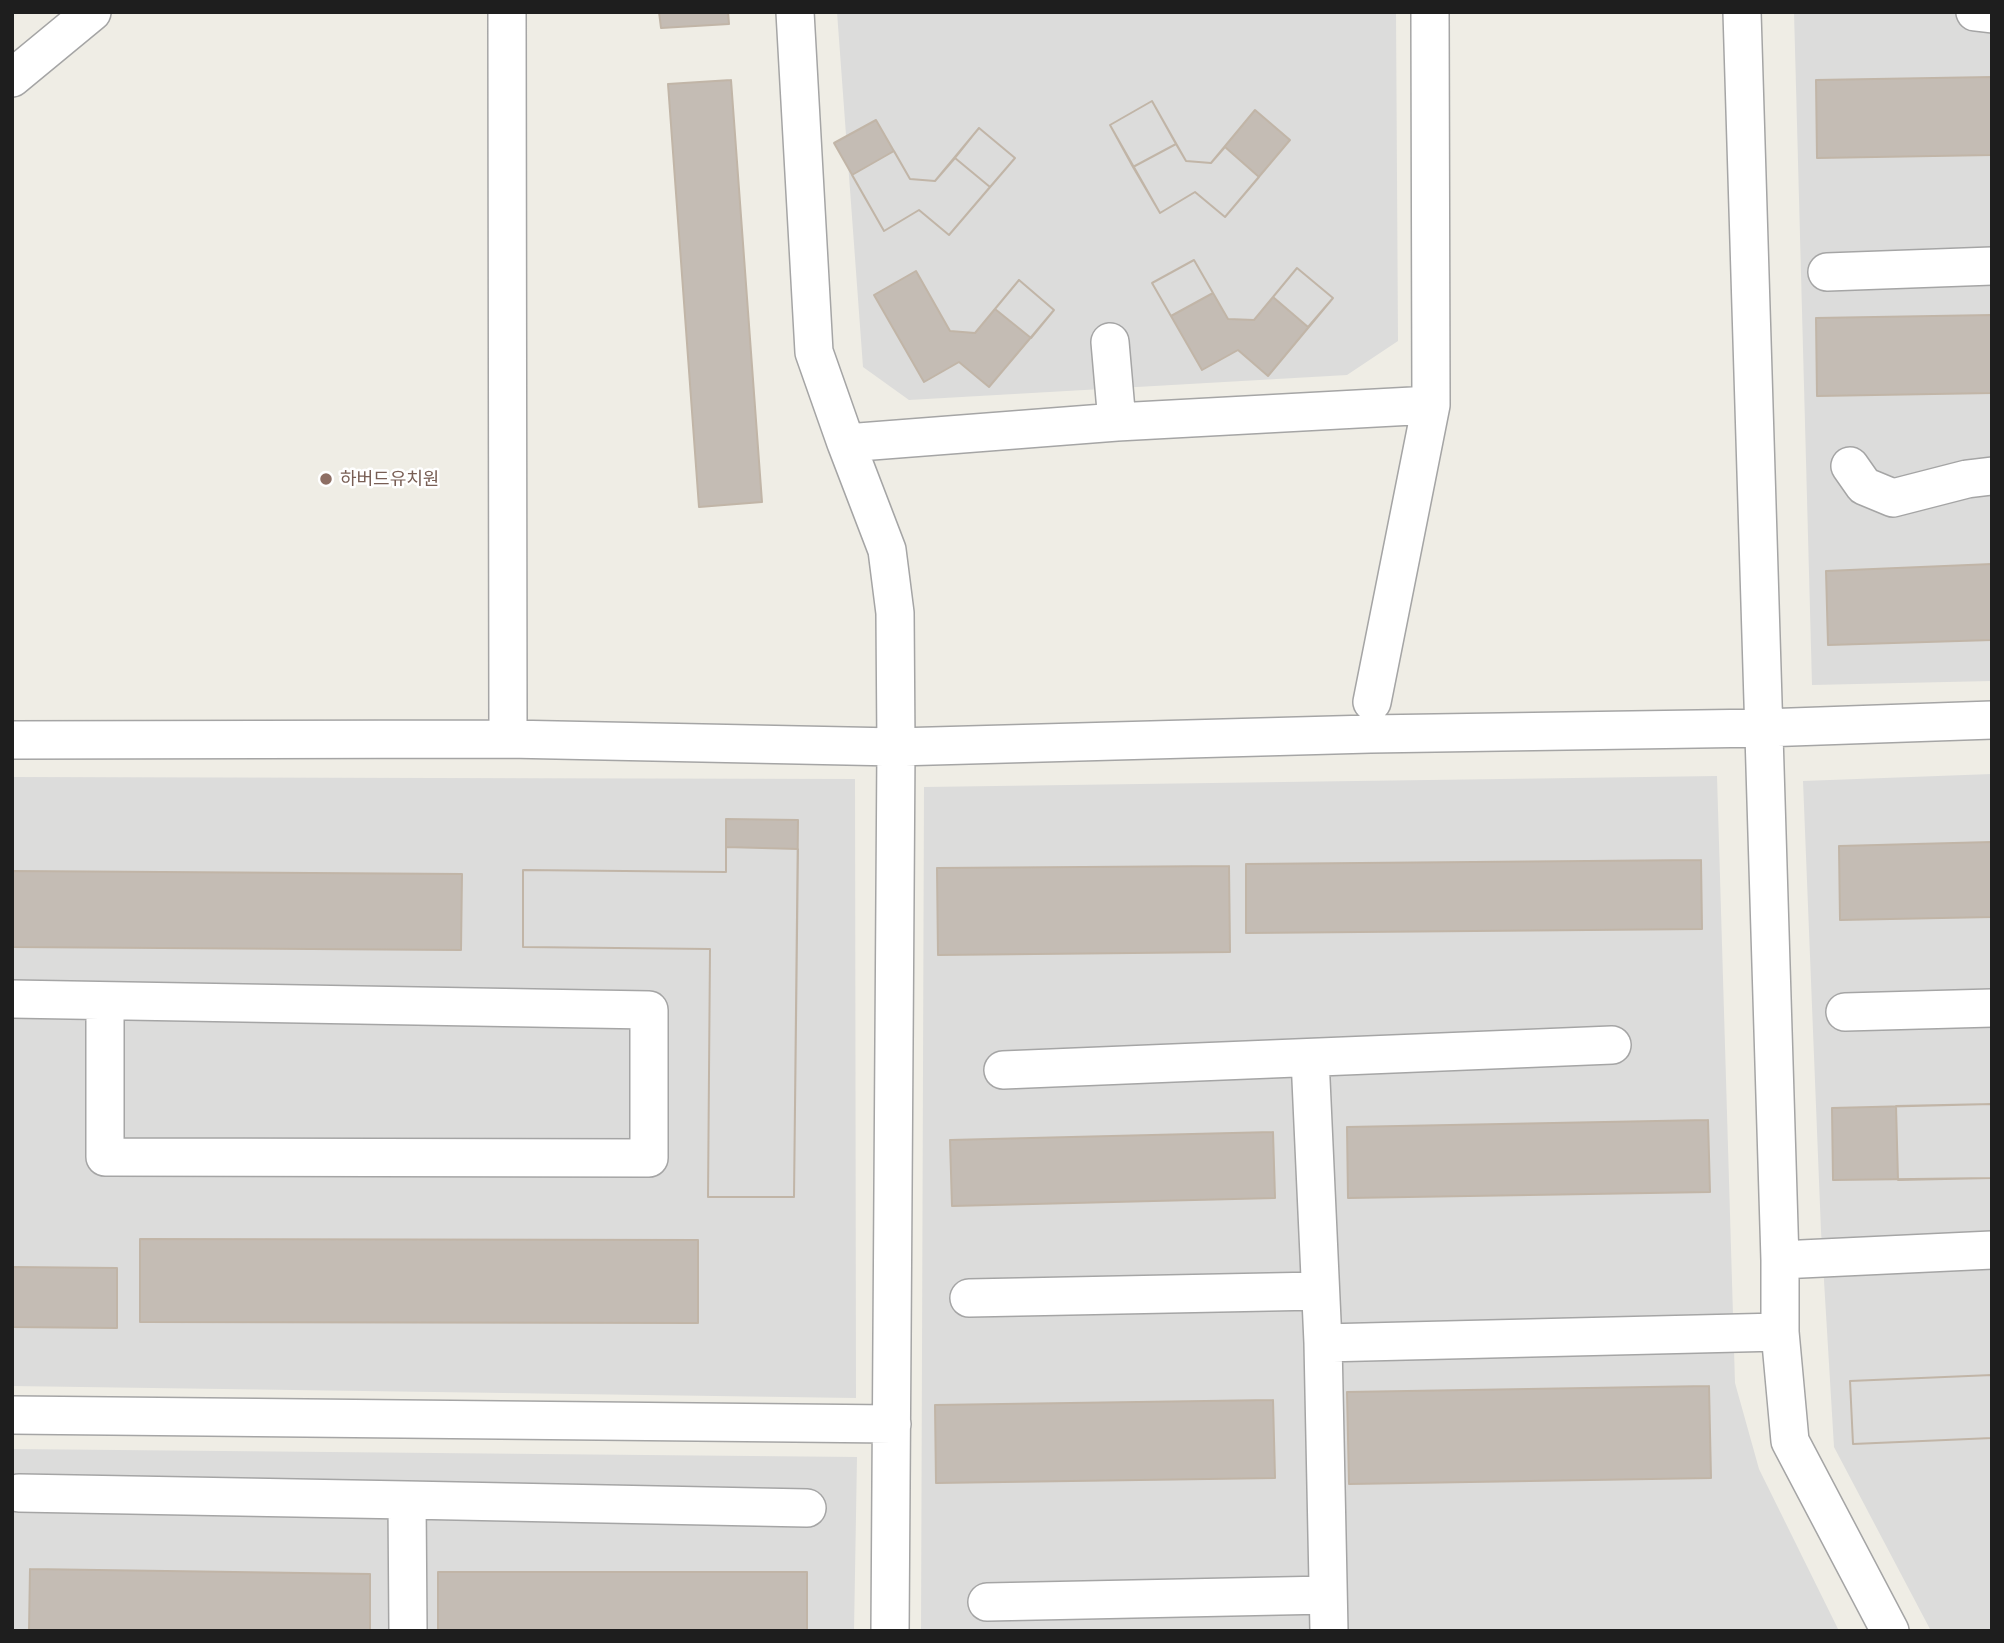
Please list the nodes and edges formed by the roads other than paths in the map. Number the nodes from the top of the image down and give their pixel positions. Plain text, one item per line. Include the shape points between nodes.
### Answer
1 (92, 12) edge
2 (507, 12) edge
3 (795, 12) edge
4 (1430, 12) edge
5 (1742, 12) edge
6 (1975, 12) edge
7 (1992, 13) edge
8 (12, 78) edge
9 (1992, 266) edge
10 (1827, 272) dead end
11 (1110, 342) dead end
12 (1431, 405) junction
13 (1117, 422) junction
14 (846, 443) junction
15 (1850, 466) dead end
16 (1992, 476) edge
17 (1372, 702) dead end
18 (1992, 720) edge
19 (1763, 728) junction
20 (508, 739) junction
21 (12, 740) edge
22 (896, 747) junction
23 (12, 999) edge
24 (105, 1001) junction
25 (1992, 1008) edge
26 (1845, 1012) dead end
27 (1612, 1045) dead end
28 (1310, 1058) junction
29 (1003, 1070) dead end
30 (1992, 1250) edge
31 (1780, 1260) junction
32 (1319, 1291) junction
33 (969, 1298) dead end
34 (1780, 1332) junction
35 (1323, 1343) junction
36 (12, 1415) edge
37 (892, 1423) junction
38 (19, 1493) dead end
39 (407, 1500) junction
40 (807, 1508) dead end
41 (987, 1602) dead end
42 (1329, 1613) edge
43 (408, 1631) edge
44 (890, 1631) edge
45 (1890, 1631) edge

1 - 8 street
2 - 20 street
3 - 14 street via 814,352
4 - 12 street
5 - 19 street
6 - 7 street
9 - 10 street
11 - 13 street
12 - 13 street
12 - 17 street
13 - 14 street
14 - 22 street via 887,550 895,614
15 - 16 street via 1864,486 1893,498
18 - 19 street
19 - 22 street
19 - 31 street
20 - 21 street
20 - 22 street
22 - 37 street
23 - 24 street
24 - 24 street via 649,1010 649,1158 105,1157
25 - 26 street
27 - 28 street
28 - 29 street
28 - 32 street
30 - 31 street
31 - 34 street
32 - 33 street
32 - 35 street
34 - 35 street
34 - 45 street via 1790,1441
35 - 42 street
36 - 37 street
37 - 44 street
38 - 39 street
39 - 40 street
39 - 43 street
41 - 42 street

